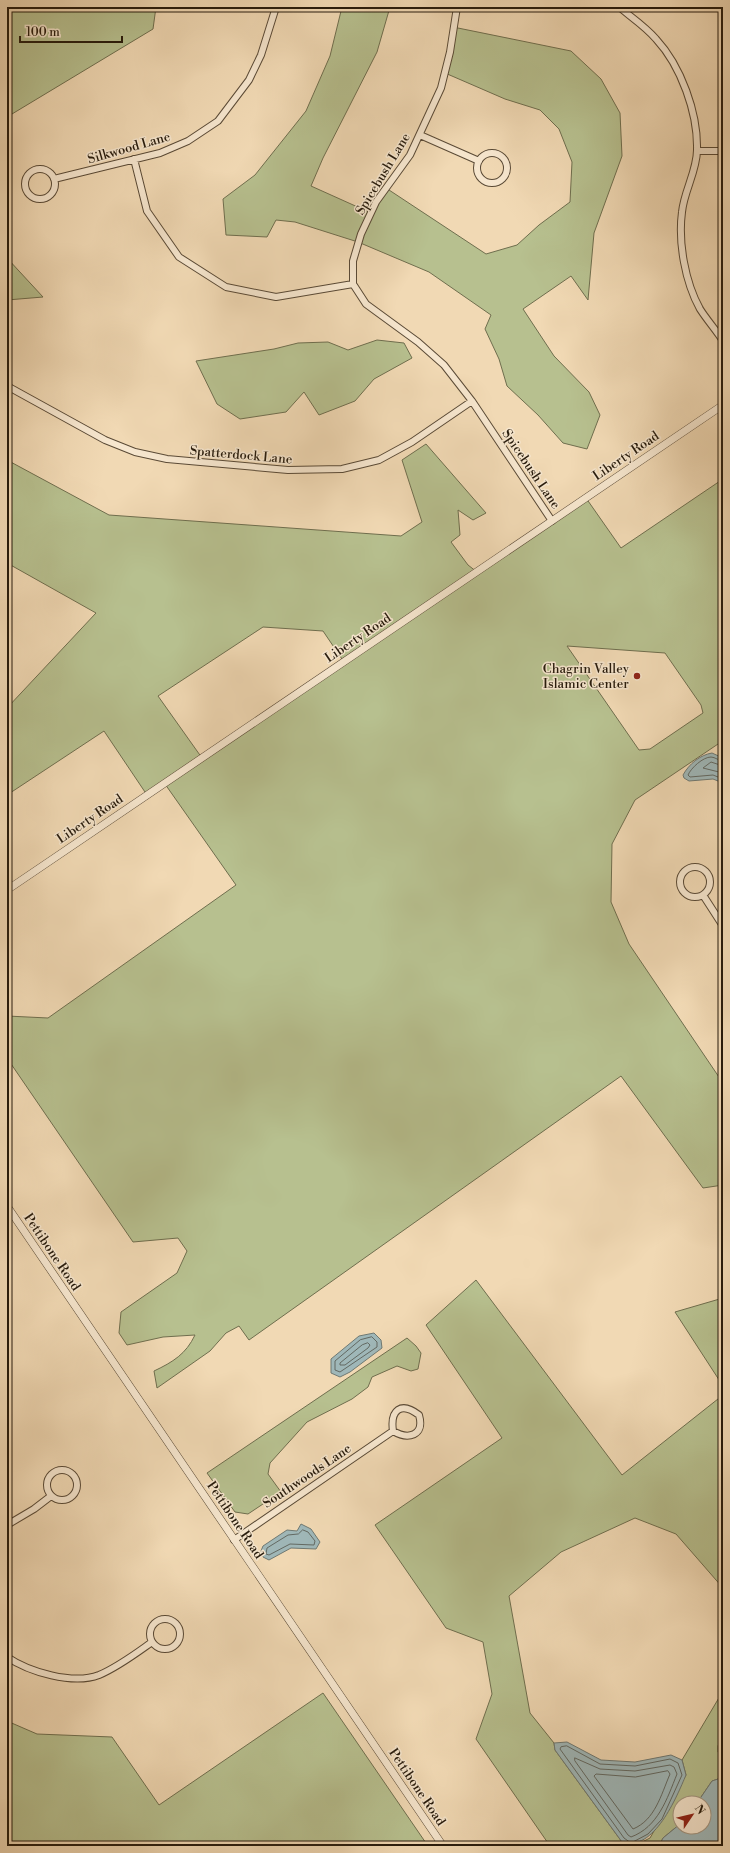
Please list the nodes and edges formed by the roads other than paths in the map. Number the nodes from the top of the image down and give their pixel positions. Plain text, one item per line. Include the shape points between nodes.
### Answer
1 (276, 7) edge
2 (457, 7) edge
3 (620, 7) edge
4 (420, 135) junction
5 (698, 151) junction
6 (723, 151) edge
7 (134, 159) junction
8 (479, 161) junction
9 (54, 179) junction
10 (353, 284) junction
11 (723, 341) edge
12 (7, 386) edge
13 (472, 401) junction
14 (723, 405) edge
15 (552, 521) junction
16 (7, 890) edge
17 (703, 895) junction
18 (723, 926) edge
19 (7, 1206) edge
20 (393, 1431) junction
21 (51, 1496) junction
22 (7, 1525) edge
23 (234, 1540) junction
24 (152, 1642) junction
25 (7, 1656) edge
26 (443, 1846) edge

1 - 7 street, Silkwood Lane via 261,55 249,80 218,120 188,141 160,153
2 - 4 street, Spicebush Lane via 441,88
3 - 5 street via 656,38 677,68 688,96
4 - 8 street
4 - 10 street, Spicebush Lane via 410,155 376,202 361,234 353,261
5 - 6 street
5 - 11 street via 682,211 685,259 691,287 700,308
7 - 9 street, Silkwood Lane
7 - 10 street via 147,211 179,257 226,287 276,297
8 - 8 street via 489,153 498,154 506,163 504,178 501,181 486,182 477,170
9 - 9 street via 54,187 48,197 39,200 27,194 24,186 26,177 32,171 44,170
10 - 13 street, Spicebush Lane via 366,304 418,342 444,365
12 - 13 street, Spatterdock Lane via 105,440 135,452 167,459 288,470 342,469 379,460 412,442
13 - 15 street, Spicebush Lane
14 - 15 street, Liberty Road
15 - 16 street, Liberty Road
17 - 17 street via 694,897 683,891 680,884 682,875 688,869 699,868 709,877 710,885
17 - 18 street
19 - 23 street, Pettibone Road
20 - 20 street via 392,1420 397,1410 404,1407 419,1415 420,1427 414,1435 407,1437
20 - 23 street, Southwoods Lane
21 - 21 street via 46,1487 51,1473 61,1469 74,1475 77,1485 70,1498 60,1500
21 - 22 street
23 - 26 street, Pettibone Road
24 - 24 street via 151,1628 158,1620 173,1620 179,1628 180,1638 174,1646 170,1649 160,1649
24 - 25 street via 120,1664 98,1675 78,1678 50,1675 16,1663

